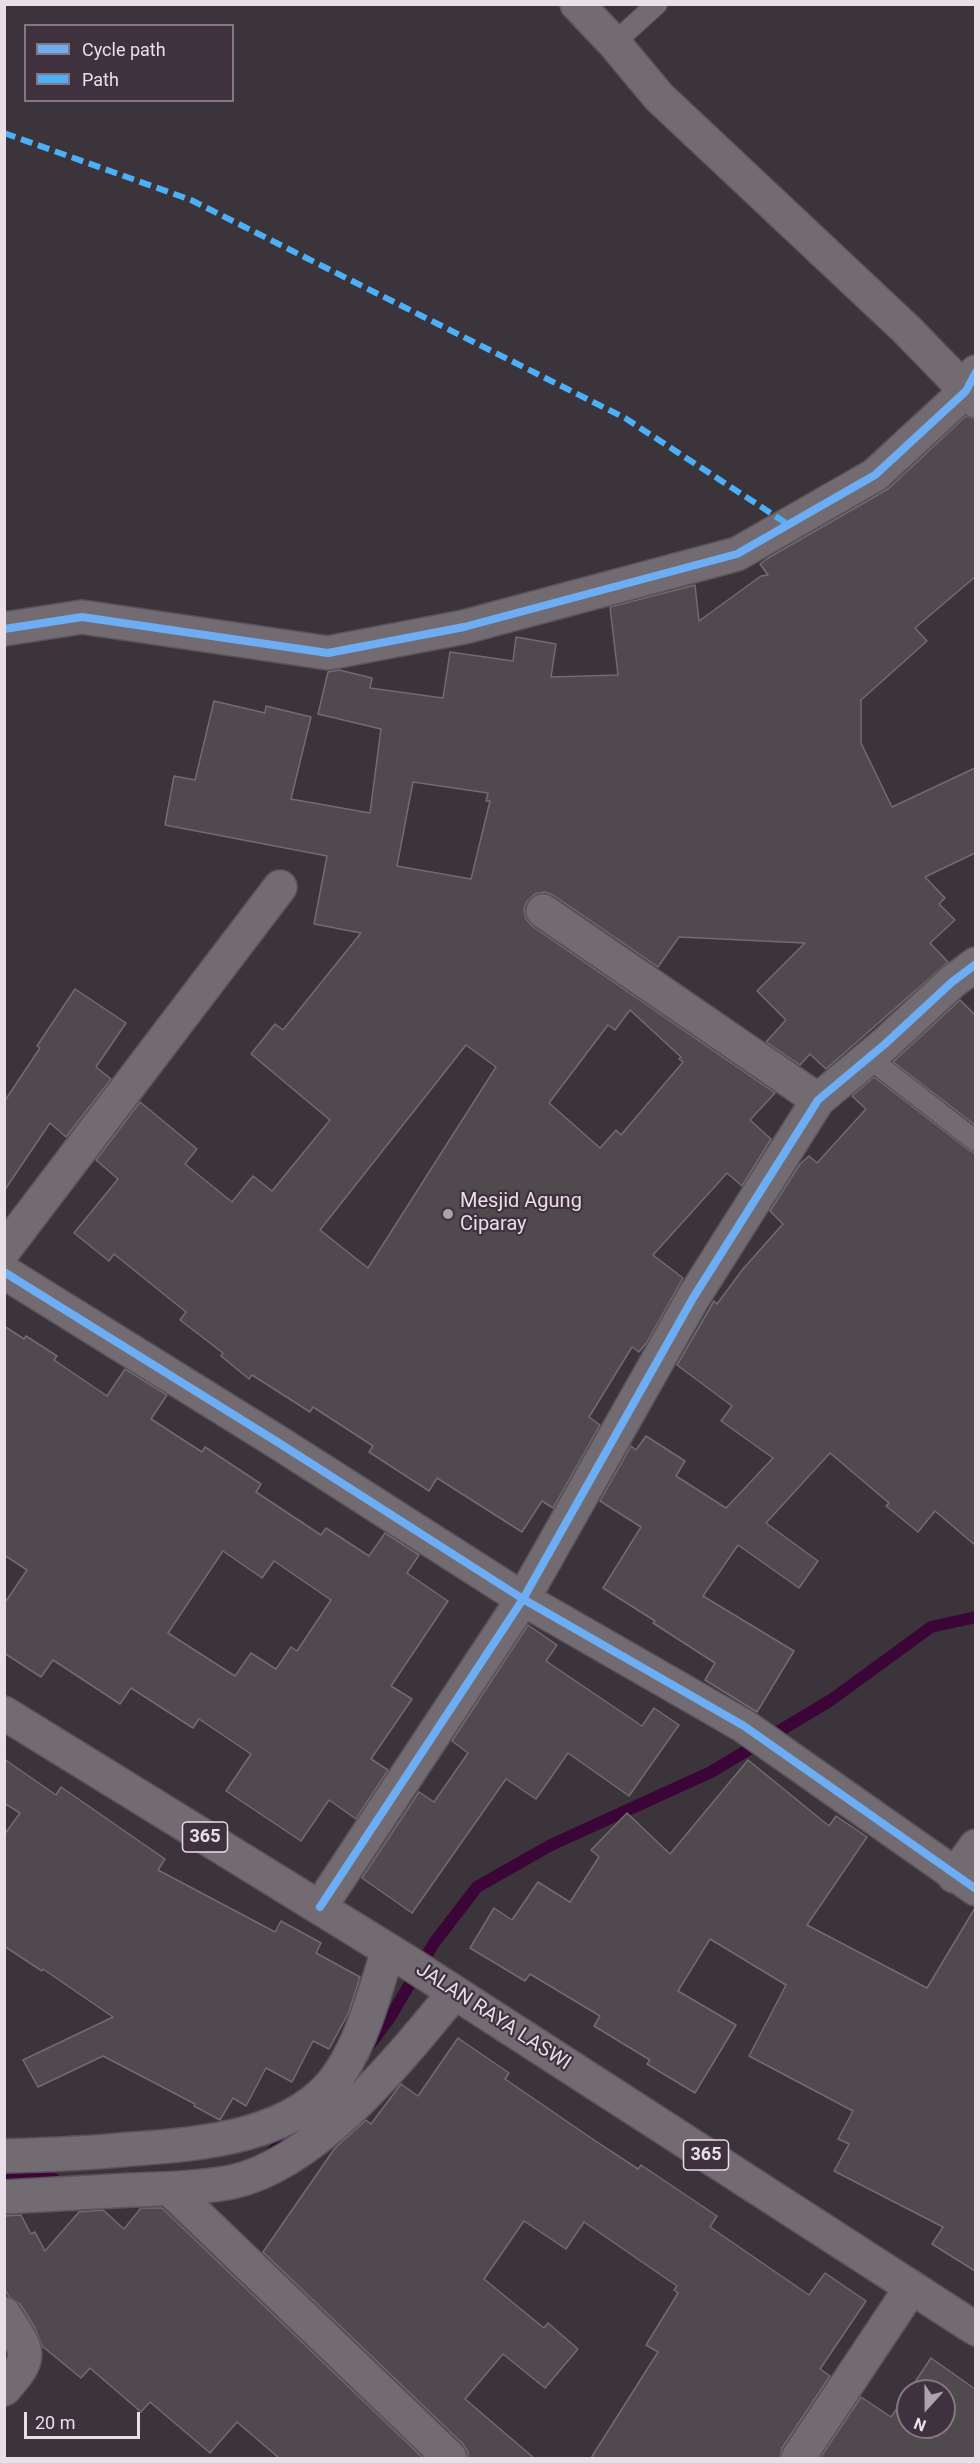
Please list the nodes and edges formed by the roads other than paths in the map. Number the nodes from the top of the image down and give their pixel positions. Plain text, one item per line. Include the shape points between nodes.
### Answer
1 (577, 4) edge
2 (657, 4) edge
3 (614, 43) junction
4 (972, 388) edge
5 (4, 629) edge
6 (280, 887) dead end
7 (543, 910) dead end
8 (975, 964) edge
9 (869, 1058) junction
10 (818, 1100) junction
11 (975, 1141) edge
12 (4, 1250) edge
13 (4, 1272) edge
14 (523, 1599) junction
15 (4, 1713) edge
16 (975, 1846) edge
17 (965, 1882) edge
18 (320, 1907) junction
19 (397, 1955) junction
20 (445, 1987) junction
21 (4, 2156) edge
22 (224, 2161) junction
23 (170, 2188) junction
24 (4, 2197) edge
25 (911, 2288) junction
26 (4, 2314) edge
27 (975, 2329) edge
28 (4, 2389) edge
29 (450, 2458) edge
30 (798, 2458) edge

1 - 3 street
2 - 3 lane
3 - 4 street via 659,97
4 - 5 street via 875,475 737,554 464,627 328,652 82,617
6 - 12 street
7 - 10 street
8 - 9 street
9 - 10 street
9 - 11 lane
10 - 14 street via 693,1298
13 - 14 street
14 - 17 street via 744,1726
14 - 18 street
15 - 18 main road, JALAN RAYA LASWI / 365
16 - 17 street
18 - 19 main road, JALAN RAYA LASWI / 365
19 - 20 main road, JALAN RAYA LASWI / 365
19 - 22 street via 332,2083 296,2113 264,2127
20 - 22 street via 369,2091 325,2130 262,2172
20 - 25 main road, JALAN RAYA LASWI / 365
21 - 22 street via 82,2153
22 - 23 street
23 - 24 street
23 - 29 street
25 - 27 main road, JALAN RAYA LASWI / 365
25 - 30 street
26 - 28 street via 26,2356 20,2373

